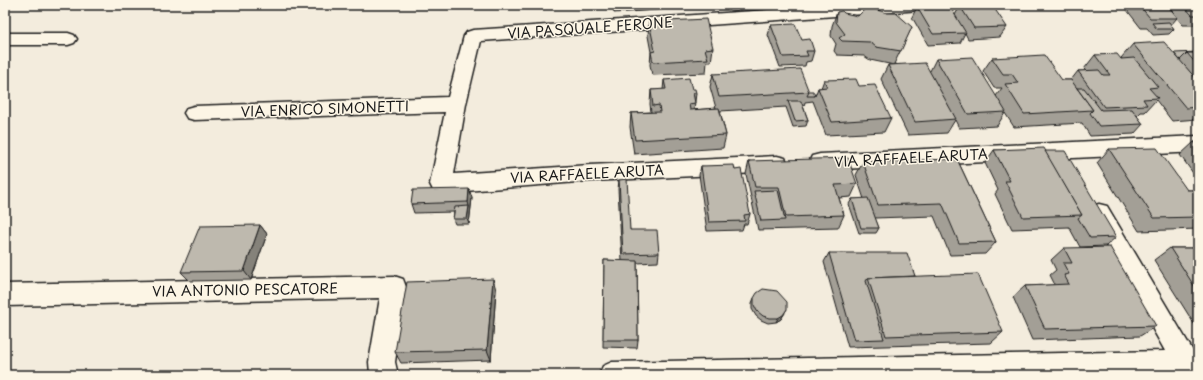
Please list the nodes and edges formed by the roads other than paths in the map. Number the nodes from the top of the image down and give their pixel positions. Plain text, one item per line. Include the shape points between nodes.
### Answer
1 (921, 5) edge
2 (5, 39) edge
3 (68, 39) dead end
4 (456, 104) junction
5 (194, 113) dead end
6 (1198, 144) edge
7 (1063, 150) junction
8 (1075, 171) edge
9 (1087, 191) edge
10 (5, 295) edge
11 (1192, 367) edge
12 (385, 375) edge
13 (612, 375) edge

1 - 4 street, VIA PASQUALE FERONE via 473,36
2 - 3 street
4 - 5 street, VIA ENRICO SIMONETTI
4 - 7 street, VIA RAFFAELE ARUTA via 441,184 590,173
6 - 7 street, VIA RAFFAELE ARUTA
7 - 8 street
9 - 11 street
10 - 12 street, VIA ANTONIO PESCATORE via 394,287 382,362
11 - 13 street

